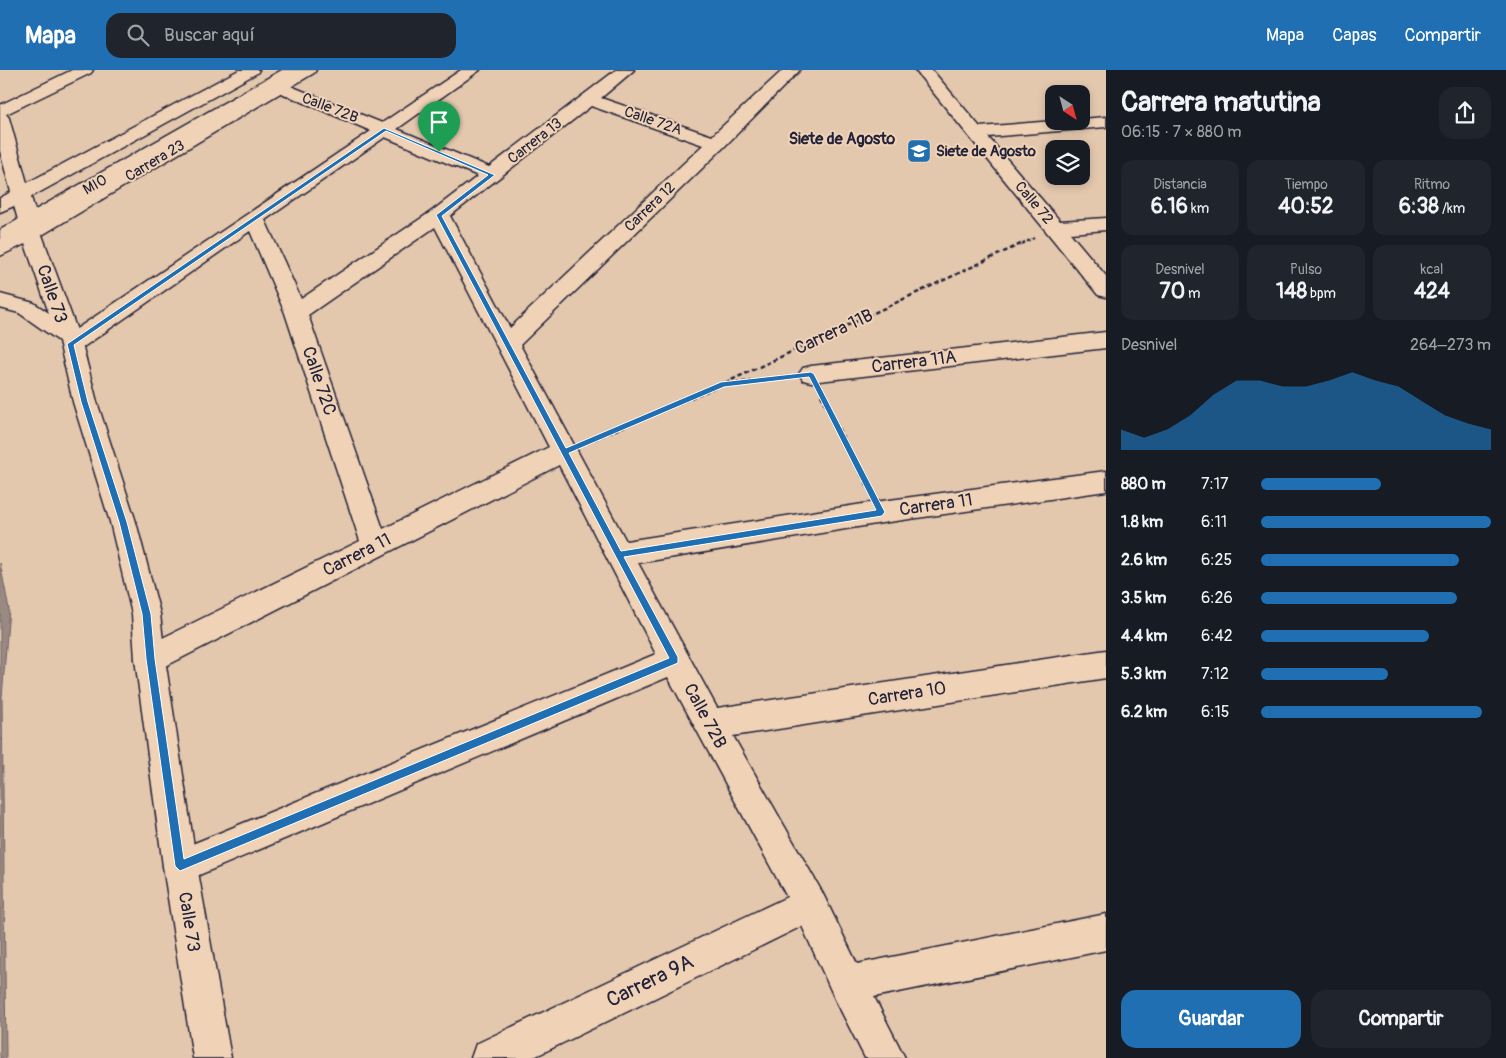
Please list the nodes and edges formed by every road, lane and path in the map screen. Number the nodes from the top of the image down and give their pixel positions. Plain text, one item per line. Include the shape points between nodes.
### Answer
1 (85, 70) edge
2 (251, 70) edge
3 (294, 70) edge
4 (308, 70) edge
5 (472, 70) edge
6 (626, 70) edge
7 (792, 70) edge
8 (923, 70) edge
9 (274, 78) edge
10 (588, 99) junction
11 (0, 112) edge
12 (0, 118) edge
13 (1106, 122) edge
14 (386, 129) junction
15 (976, 133) junction
16 (717, 144) junction
17 (4, 162) edge
18 (492, 175) junction
19 (439, 215) junction
20 (255, 219) junction
21 (12, 222) edge
22 (1106, 224) edge
23 (1055, 228) junction
24 (1106, 290) edge
25 (0, 301) edge
26 (296, 314) junction
27 (63, 335) junction
28 (1106, 340) edge
29 (507, 344) junction
30 (811, 374) junction
31 (723, 384) junction
32 (564, 452) junction
33 (1106, 481) edge
34 (882, 512) junction
35 (375, 546) junction
36 (619, 554) junction
37 (150, 659) junction
38 (675, 660) junction
39 (1106, 664) edge
40 (709, 724) junction
41 (180, 866) junction
42 (810, 904) junction
43 (1106, 932) edge
44 (847, 984) junction
45 (212, 1058) edge
46 (490, 1058) edge
47 (886, 1058) edge

1 - 11 street
2 - 21 street, Carrera 23
3 - 21 street, MIO
4 - 9 street, Carrera 23
5 - 14 street
6 - 10 street, Carrera 13
7 - 16 street, Carrera 12
8 - 15 street, Calle 72
9 - 14 street, Calle 72B
9 - 21 street, Carrera 23
10 - 16 street, Calle 72A
10 - 18 street, Carrera 13
12 - 17 street, Calle 73
13 - 15 street
14 - 18 street, Calle 72B
14 - 20 street
15 - 23 street, Calle 72
16 - 29 street, Carrera 12
17 - 21 street, Calle 73
18 - 19 street, Carrera 13
19 - 26 street, Carrera 13
19 - 29 street, Calle 72B
20 - 26 street, Calle 72C
20 - 27 street
21 - 27 street, Calle 73
22 - 23 street
23 - 24 street, Calle 72
23 - 31 path, Carrera 11B
25 - 27 street via 26,308
26 - 35 street, Calle 72C
27 - 37 street, Calle 73 via 126,531 146,614
28 - 30 street, Carrera 11A
29 - 32 street, Calle 72B
30 - 31 path
30 - 34 path
31 - 32 path, Carrera 11B
32 - 35 street, Carrera 11
32 - 36 street, Calle 72B
33 - 34 street, Carrera 11
34 - 36 street, Carrera 11
35 - 37 street, Carrera 11
36 - 38 street, Calle 72B
37 - 41 street, Calle 73
38 - 40 street, Calle 72B
38 - 41 street
39 - 40 street, Carrera 10
40 - 42 street, Calle 72B
41 - 45 street, Calle 73
42 - 44 street, Calle 72B
42 - 46 street, Carrera 9A
43 - 44 street
44 - 47 street, Calle 72B

